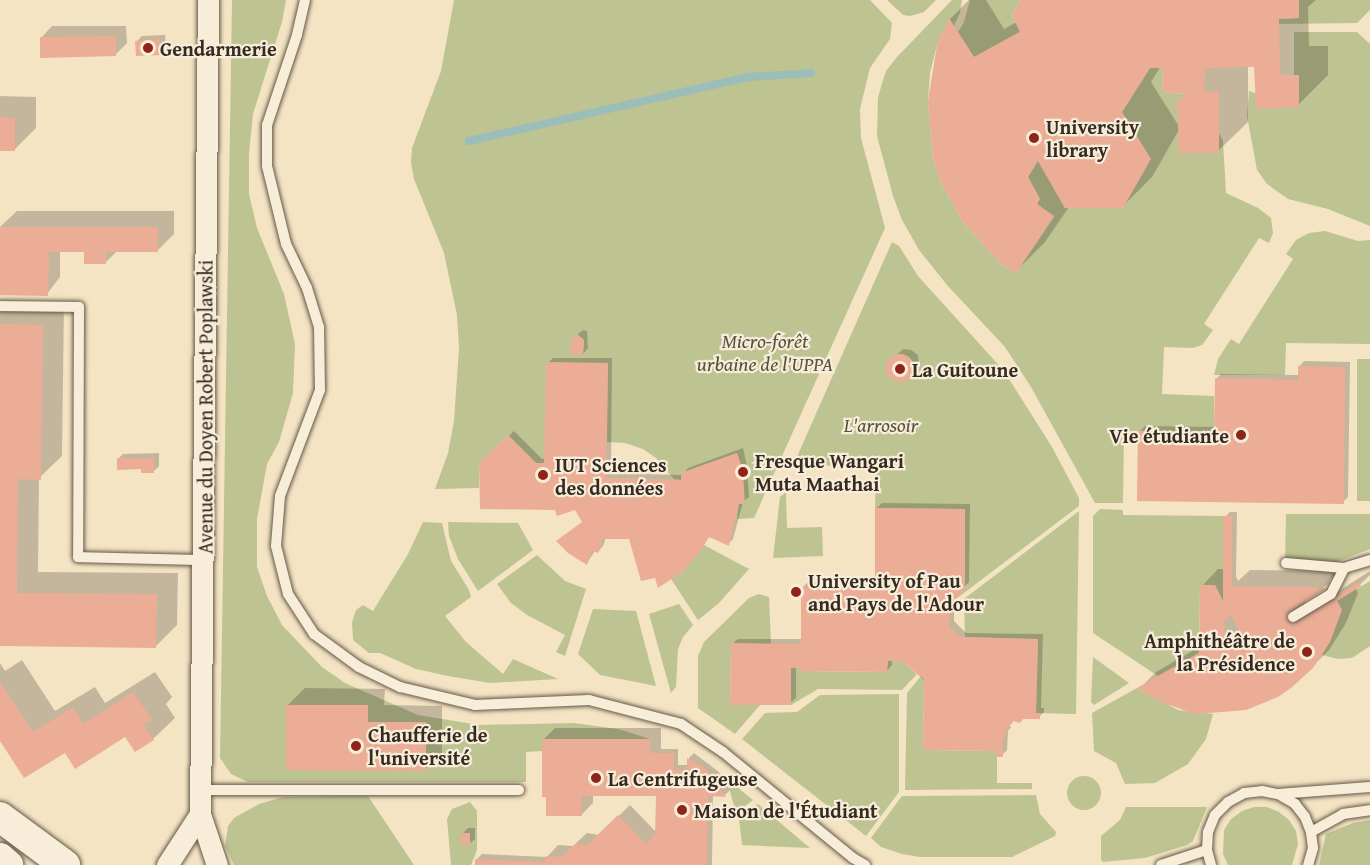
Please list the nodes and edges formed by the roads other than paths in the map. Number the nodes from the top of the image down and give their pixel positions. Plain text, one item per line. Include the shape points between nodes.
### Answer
1 (208, 0) edge
2 (305, 0) edge
3 (0, 306) edge
4 (204, 560) junction
5 (1370, 560) edge
6 (1286, 563) dead end
7 (1344, 568) junction
8 (1293, 617) dead end
9 (1370, 787) edge
10 (202, 790) junction
11 (519, 790) dead end
12 (1278, 794) junction
13 (1370, 810) edge
14 (200, 814) junction
15 (0, 817) edge
16 (1311, 832) junction
17 (1207, 850) junction
18 (0, 858) edge
19 (8, 865) edge
20 (66, 865) edge
21 (167, 865) edge
22 (217, 865) edge
23 (865, 865) edge
24 (1161, 865) edge
25 (1211, 865) edge
26 (1308, 865) edge

1 - 4 street, Avenue du Doyen Robert Poplawski
2 - 23 lane via 267,125 267,166 286,244 307,288 319,327 320,390 280,496 276,546 288,594 314,634 359,667 400,687 475,705 589,700 681,724 723,752
3 - 4 lane via 80,307 78,557
4 - 10 street, Avenue du Doyen Robert Poplawski
5 - 7 lane
6 - 7 lane
7 - 8 lane via 1330,594
9 - 12 lane
10 - 11 lane
10 - 14 street, Avenue du Doyen Robert Poplawski
12 - 16 lane via 1294,804
12 - 17 lane via 1244,793 1228,802 1211,823
13 - 16 lane via 1343,814
14 - 21 street, Avenue du Doyen Robert Poplawski
14 - 22 street, Avenue du Doyen Robert Poplawski
15 - 20 main road
16 - 26 lane via 1313,848
17 - 24 lane
17 - 25 lane
18 - 19 main road

